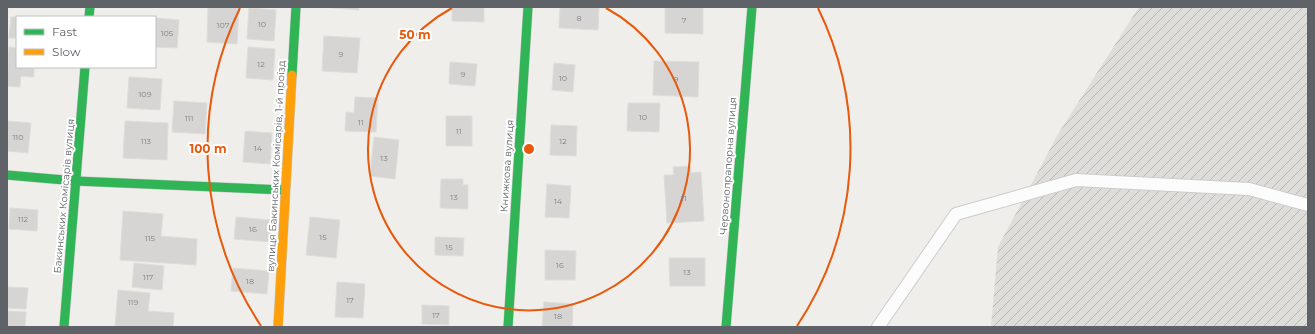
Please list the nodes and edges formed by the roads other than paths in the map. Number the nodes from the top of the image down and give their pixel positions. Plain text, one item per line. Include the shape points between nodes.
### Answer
1 (296, 7) edge
2 (528, 7) edge
3 (752, 7) edge
4 (85, 68) edge
5 (7, 176) edge
6 (76, 181) junction
7 (285, 190) junction
8 (1308, 205) edge
9 (64, 327) edge
10 (278, 327) edge
11 (508, 327) edge
12 (726, 327) edge
13 (878, 327) edge

1 - 7 street, вулиця Бакинських Комісарів, 1-й проїзд
2 - 11 street, Книжкова вулиця
3 - 12 street, Червонопрапорна вулиця
4 - 6 street, Бакинських Комісарів вулиця
5 - 6 street
6 - 7 street
6 - 9 street, Бакинських Комісарів вулиця
7 - 10 street, вулиця Бакинських Комісарів, 1-й проїзд
8 - 13 lane via 1249,189 1076,180 956,214

